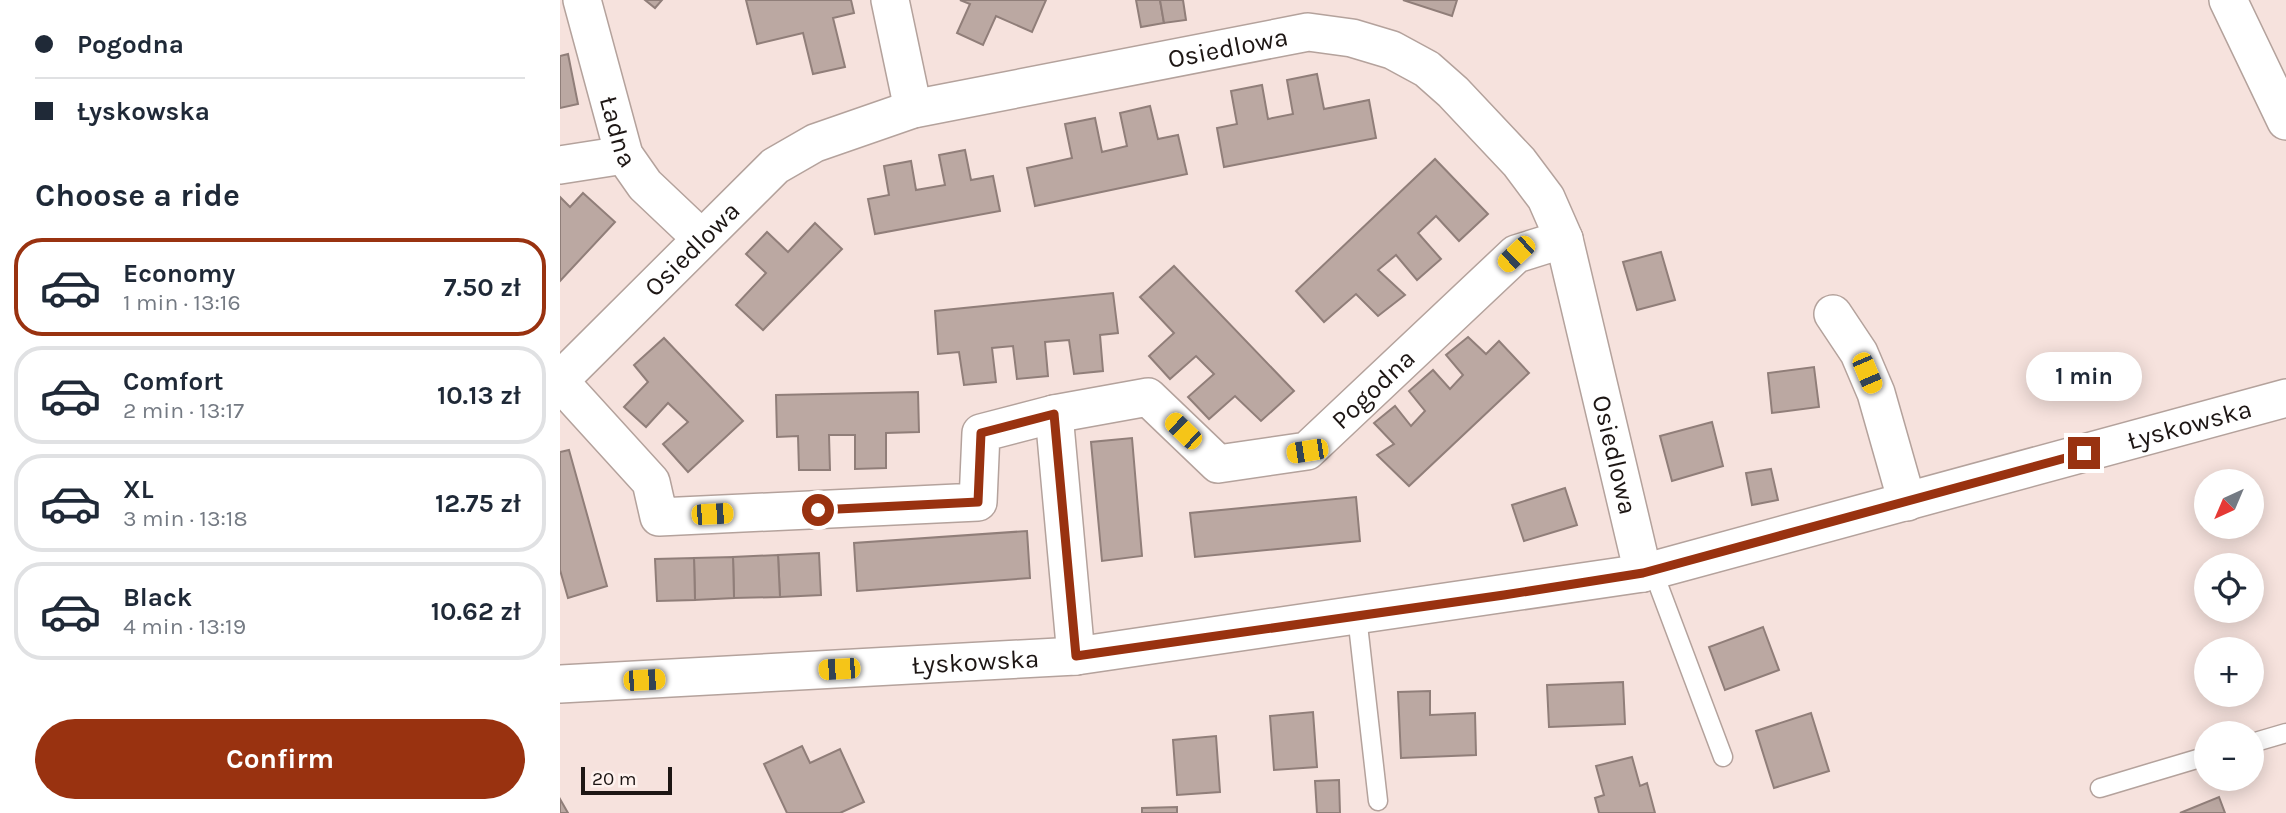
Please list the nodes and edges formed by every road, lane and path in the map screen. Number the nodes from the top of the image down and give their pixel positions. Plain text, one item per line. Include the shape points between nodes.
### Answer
1 (582, 0) edge
2 (890, 0) edge
3 (2228, 0) edge
4 (1304, 16) edge
5 (913, 110) junction
6 (2286, 121) edge
7 (624, 155) junction
8 (560, 165) edge
9 (701, 238) junction
10 (1564, 239) junction
11 (1833, 314) dead end
12 (560, 381) edge
13 (2286, 398) edge
14 (1054, 414) junction
15 (1906, 502) junction
16 (1648, 572) junction
17 (1357, 616) junction
18 (1076, 656) junction
19 (560, 684) edge
20 (2286, 733) edge
21 (2264, 739) edge
22 (1723, 757) dead end
23 (2194, 760) edge
24 (2100, 788) dead end
25 (1378, 801) dead end

1 - 7 street, Ładna
2 - 5 street
3 - 6 street
4 - 5 street, Osiedlowa
4 - 10 street, Osiedlowa via 1392,50 1427,69 1519,162 1546,198
5 - 9 street, Osiedlowa via 815,143 775,166
7 - 8 street
7 - 9 street, Ładna via 645,184
9 - 12 street, Osiedlowa
10 - 14 street, Pogodna via 1516,254 1307,451 1218,464 1149,397
10 - 16 street, Osiedlowa
11 - 15 street via 1859,353 1876,393
12 - 14 street, Pogodna via 652,482 659,517 978,502 981,433
13 - 15 street, Łyskowska
14 - 18 street
15 - 16 street, Łyskowska
16 - 17 street, Łyskowska
16 - 22 lane
17 - 18 street, Łyskowska
17 - 25 lane
18 - 19 street, Łyskowska
20 - 21 lane
23 - 24 lane

